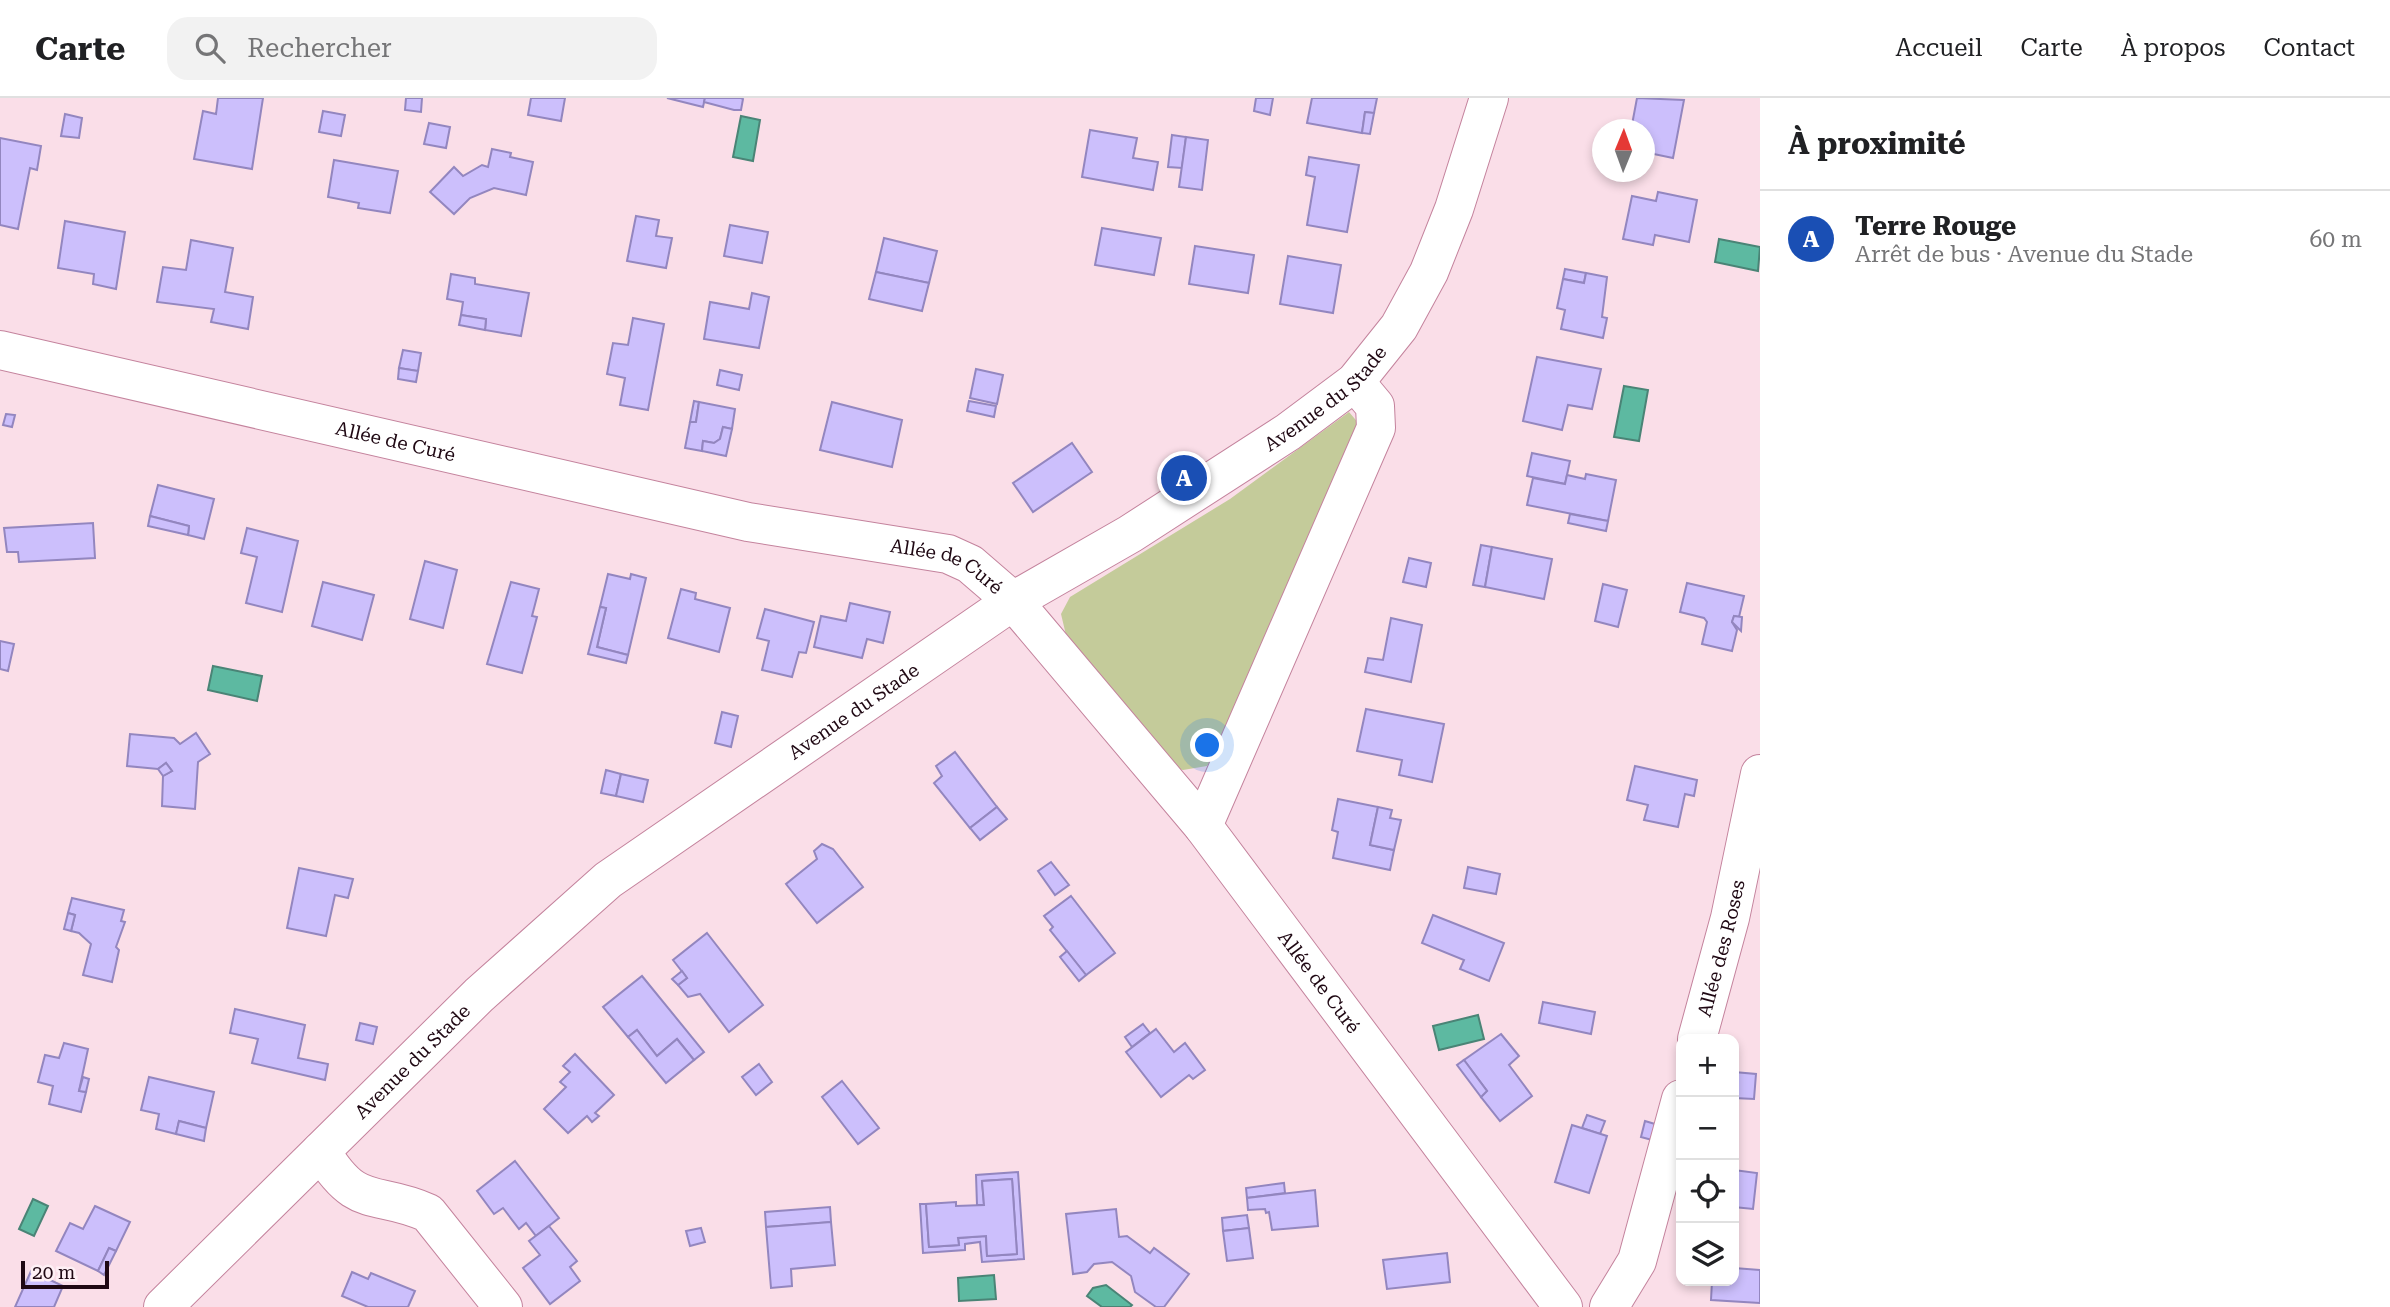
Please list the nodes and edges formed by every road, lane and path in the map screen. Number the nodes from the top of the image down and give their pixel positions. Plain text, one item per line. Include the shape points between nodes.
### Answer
1 (1489, 98) edge
2 (0, 350) edge
3 (1355, 382) junction
4 (1013, 601) junction
5 (1760, 774) edge
6 (1203, 826) junction
7 (1699, 1034) edge
8 (1676, 1117) edge
9 (321, 1151) junction
10 (163, 1307) edge
11 (503, 1307) edge
12 (1563, 1307) edge
13 (1609, 1307) edge

1 - 3 street, Avenue du Stade via 1429,272 1399,327
2 - 4 street, Allée de Curé via 748,522 948,554 970,564
3 - 4 street, Avenue du Stade via 1288,432 1130,534
3 - 6 street via 1375,406 1376,428
4 - 6 street, Allée de Curé
4 - 9 street, Avenue du Stade via 608,880 479,995
5 - 7 street, Allée des Roses via 1730,918
6 - 12 street, Allée de Curé
8 - 13 street via 1637,1261
9 - 10 street, Avenue du Stade
9 - 11 street via 336,1176 361,1196 428,1213

